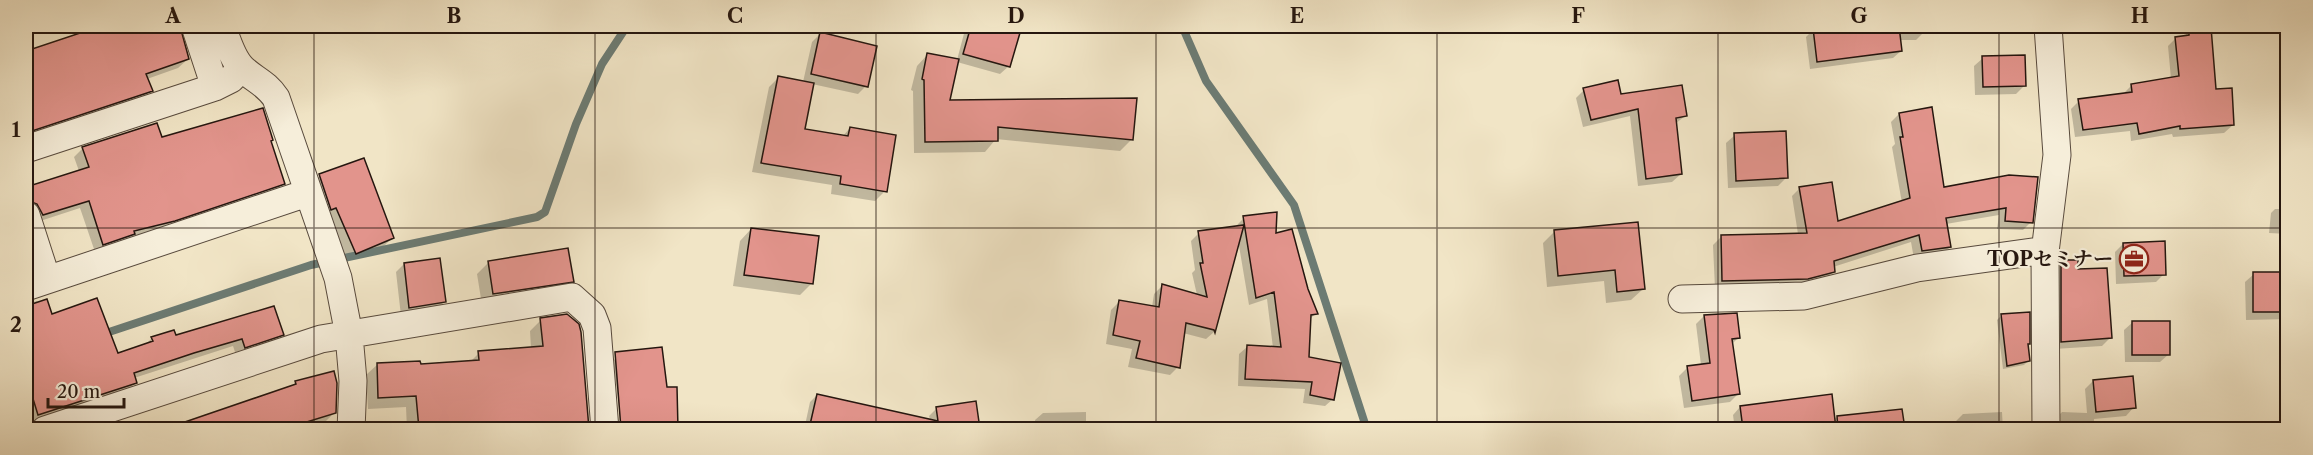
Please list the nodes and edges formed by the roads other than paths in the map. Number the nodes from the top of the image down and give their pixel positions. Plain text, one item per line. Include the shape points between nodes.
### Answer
1 (195, 26) edge
2 (222, 26) edge
3 (2048, 26) edge
4 (241, 68) junction
5 (215, 87) junction
6 (26, 149) edge
7 (307, 193) junction
8 (26, 214) edge
9 (2045, 252) junction
10 (36, 283) edge
11 (1682, 299) dead end
12 (349, 335) junction
13 (45, 429) edge
14 (351, 429) edge
15 (605, 429) edge
16 (2046, 429) edge

1 - 5 street
2 - 4 street
3 - 9 street via 2057,154
4 - 5 street
4 - 7 street via 268,86 276,98
5 - 6 street
7 - 10 street
7 - 12 street via 338,278
8 - 10 street
9 - 11 street via 1917,268 1804,296
9 - 16 street
12 - 13 street via 321,339
12 - 14 street via 353,381
12 - 15 street via 572,297 592,315 597,328

